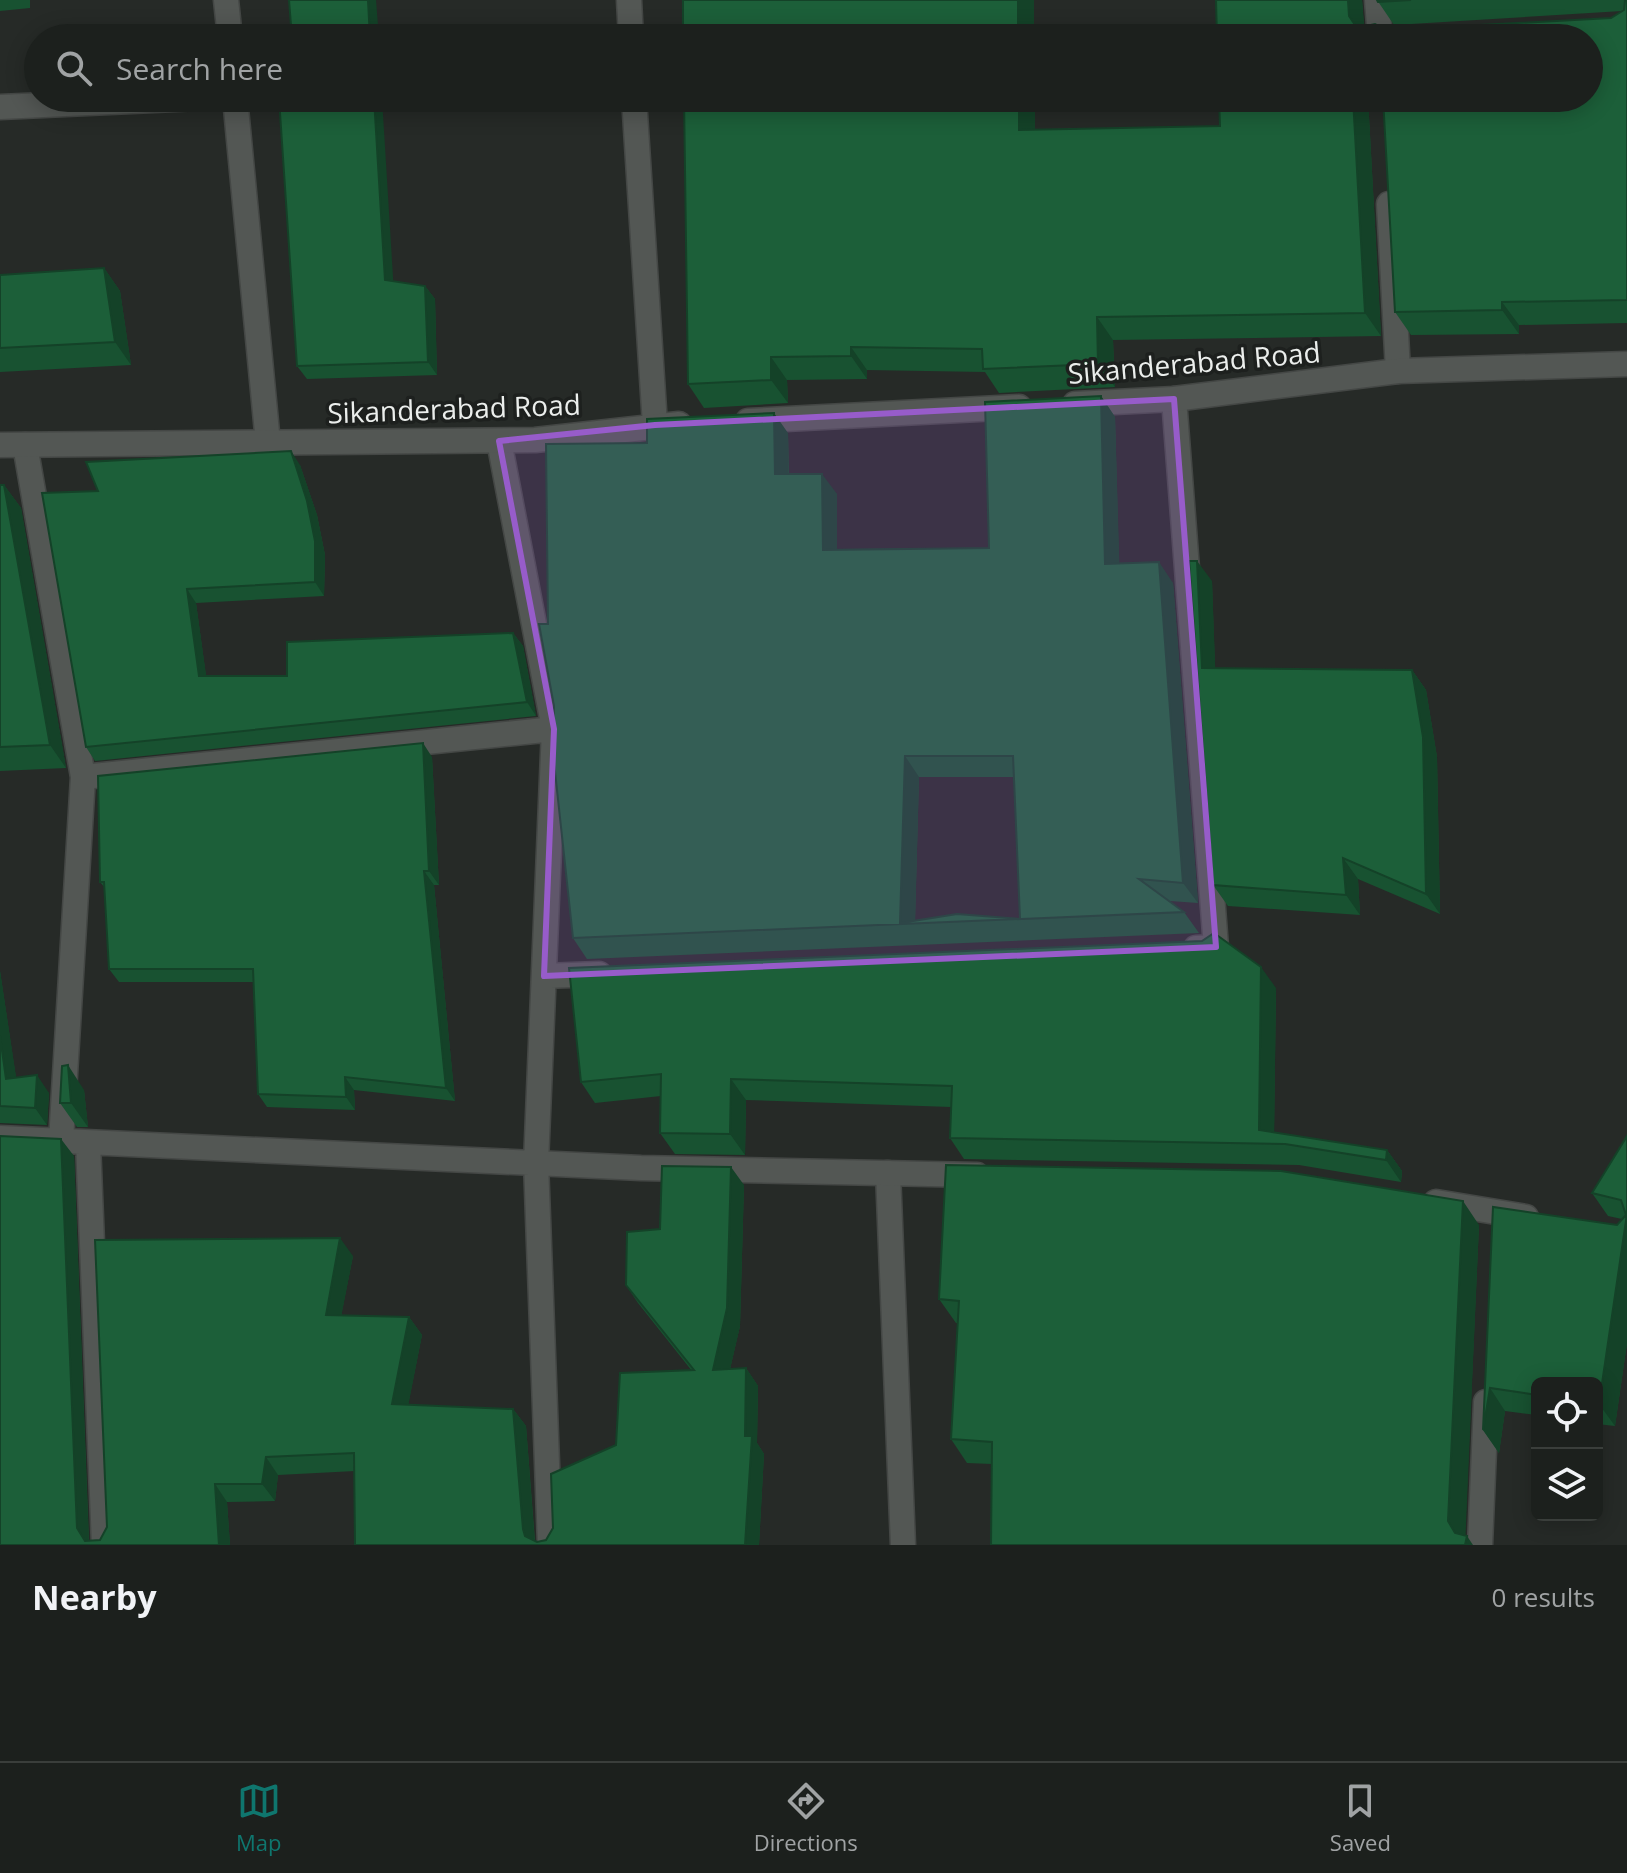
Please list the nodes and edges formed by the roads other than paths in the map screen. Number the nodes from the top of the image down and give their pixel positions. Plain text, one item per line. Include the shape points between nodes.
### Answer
1 (226, 0) edge
2 (629, 0) edge
3 (1377, 0) edge
4 (229, 24) edge
5 (630, 24) edge
6 (1379, 24) edge
7 (24, 106) edge
8 (0, 107) edge
9 (236, 112) edge
10 (635, 112) edge
11 (1387, 174) edge
12 (1627, 364) edge
13 (1398, 371) junction
14 (1174, 399) junction
15 (655, 425) junction
16 (499, 441) junction
17 (268, 443) junction
18 (0, 445) edge
19 (25, 445) junction
20 (554, 729) junction
21 (83, 777) junction
22 (1169, 949) edge
23 (622, 973) edge
24 (544, 976) junction
25 (0, 1138) edge
26 (61, 1141) junction
27 (88, 1143) junction
28 (536, 1163) junction
29 (888, 1173) junction
30 (999, 1175) edge
31 (1420, 1200) edge
32 (1495, 1212) junction
33 (1554, 1221) edge
34 (1493, 1243) edge
35 (1488, 1370) edge
36 (104, 1545) edge
37 (550, 1545) edge
38 (903, 1545) edge
39 (1480, 1545) edge

1 - 4 street
2 - 5 street
3 - 6 street
7 - 8 street
9 - 17 street
10 - 15 street
11 - 13 street
12 - 13 street, Sikanderabad Road
13 - 14 street, Sikanderabad Road
14 - 15 street, Sikanderabad Road
14 - 22 street via 1216,947
15 - 16 street, Sikanderabad Road
16 - 17 street, Sikanderabad Road
16 - 20 street
17 - 19 street, Sikanderabad Road
18 - 19 street, Sikanderabad Road
19 - 21 street
20 - 21 street
20 - 24 street
21 - 26 street
23 - 24 street
24 - 28 street
25 - 26 street
26 - 27 street
27 - 28 street
27 - 36 street
28 - 29 street
28 - 37 street
29 - 30 street
29 - 38 street
31 - 32 street
32 - 33 street
32 - 34 street
35 - 39 street

